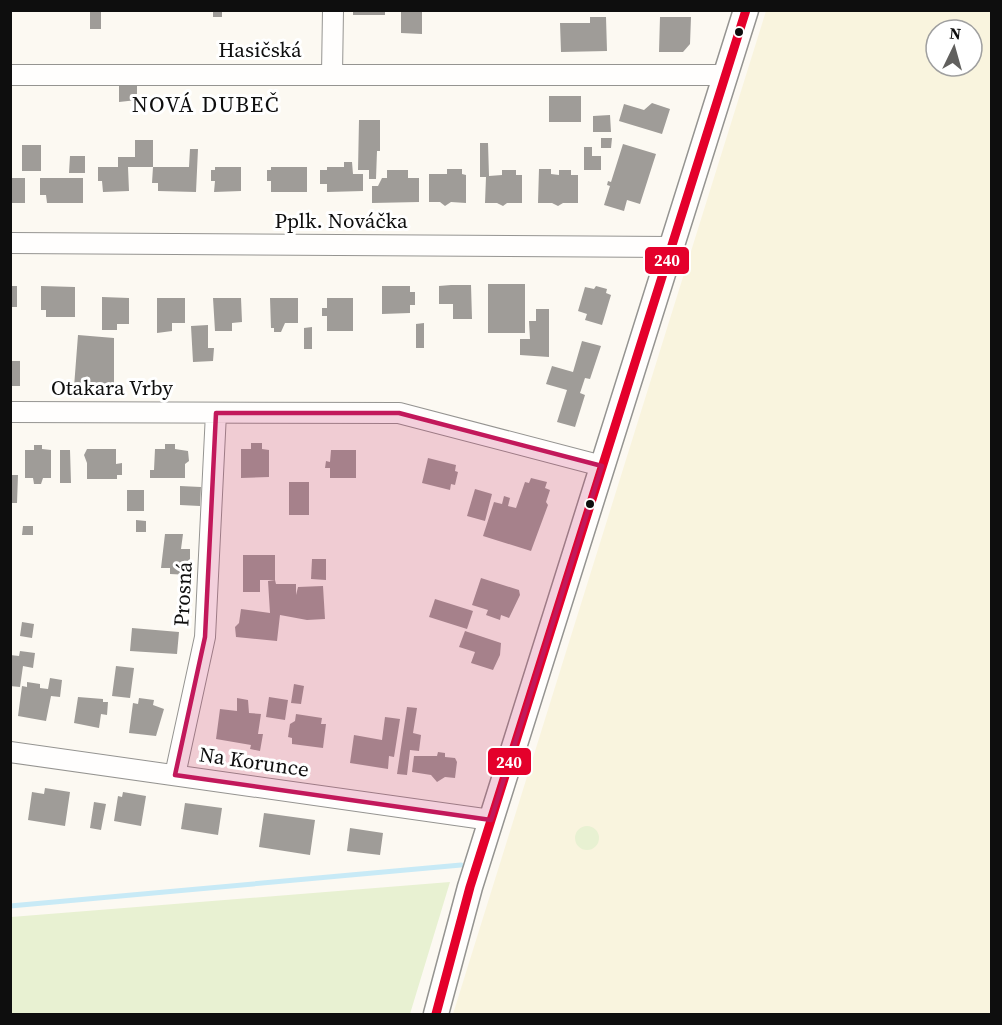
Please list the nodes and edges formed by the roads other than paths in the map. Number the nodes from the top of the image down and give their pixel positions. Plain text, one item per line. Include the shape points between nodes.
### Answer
1 (333, 10) edge
2 (746, 10) edge
3 (332, 74) junction
4 (10, 75) edge
5 (726, 75) junction
6 (10, 243) edge
7 (672, 247) junction
8 (10, 412) edge
9 (216, 413) junction
10 (602, 466) junction
11 (10, 752) edge
12 (176, 775) junction
13 (490, 820) junction
14 (436, 1014) edge

1 - 3 street
2 - 5 street
3 - 4 street, Hasičská
3 - 5 street, Hasičská
5 - 7 street
6 - 7 street, Pplk. Nováčka
7 - 10 street
8 - 9 street, Otakara Vrby
9 - 10 street, Otakara Vrby via 399,413
9 - 12 street, Prosná via 205,637
10 - 13 street
11 - 12 street, Na Korunce
12 - 13 street, Na Korunce
13 - 14 street

